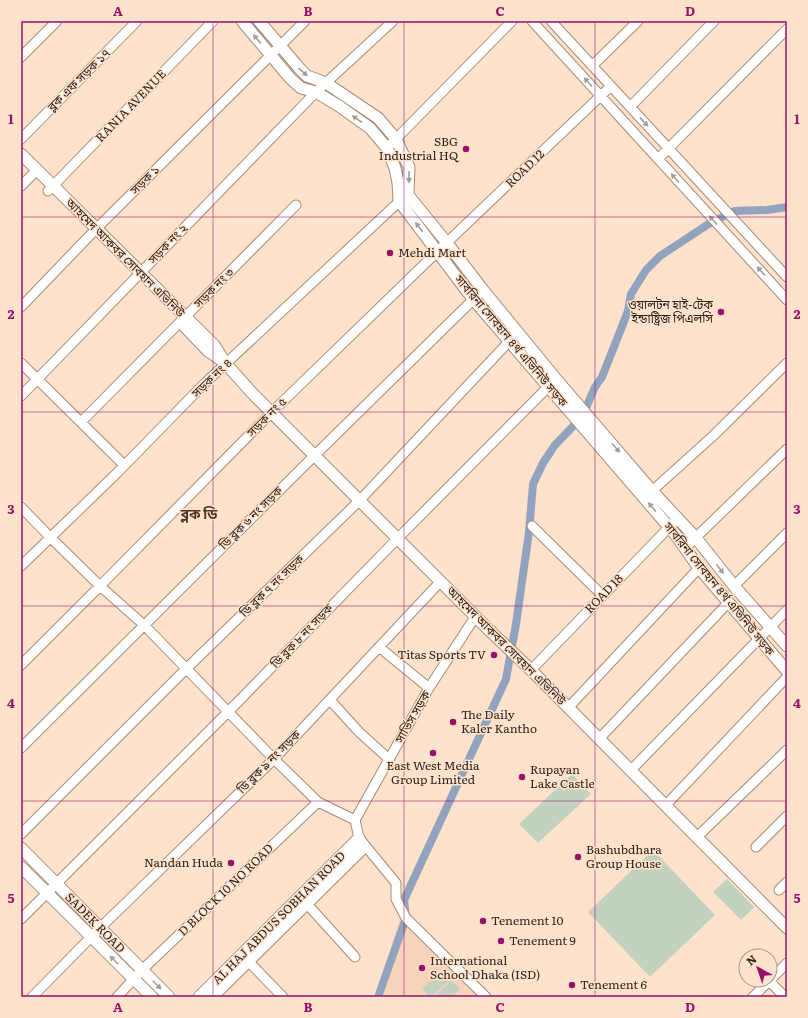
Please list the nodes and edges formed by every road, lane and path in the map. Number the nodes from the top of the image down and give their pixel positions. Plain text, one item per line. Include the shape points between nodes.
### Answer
1 (57, 21) edge
2 (137, 21) edge
3 (214, 21) edge
4 (242, 21) edge
5 (259, 21) edge
6 (305, 21) edge
7 (393, 21) edge
8 (512, 21) edge
9 (532, 21) edge
10 (638, 21) edge
11 (714, 21) edge
12 (556, 23) edge
13 (787, 30) edge
14 (546, 37) junction
15 (280, 46) junction
16 (271, 56) junction
17 (21, 57) edge
18 (592, 66) junction
19 (326, 83) junction
20 (611, 86) junction
21 (316, 92) junction
22 (601, 96) junction
23 (630, 106) junction
24 (21, 139) edge
25 (396, 139) junction
26 (387, 148) junction
27 (668, 148) junction
28 (21, 154) edge
29 (658, 159) junction
30 (21, 164) edge
31 (32, 175) junction
32 (21, 186) edge
33 (50, 188) junction
34 (404, 198) junction
35 (296, 204) dead end
36 (94, 231) junction
37 (447, 243) junction
38 (438, 251) junction
39 (138, 275) junction
40 (787, 277) edge
41 (482, 290) junction
42 (473, 299) junction
43 (787, 300) edge
44 (21, 307) edge
45 (183, 319) junction
46 (517, 333) junction
47 (509, 342) junction
48 (21, 363) edge
49 (787, 363) edge
50 (226, 364) junction
51 (38, 380) junction
52 (552, 383) junction
53 (21, 396) edge
54 (272, 412) junction
55 (81, 422) junction
56 (587, 423) junction
57 (787, 449) edge
58 (314, 456) junction
59 (124, 465) junction
60 (652, 491) junction
61 (360, 500) junction
62 (21, 507) edge
63 (678, 518) junction
64 (532, 526) dead end
65 (669, 526) junction
66 (787, 533) edge
67 (50, 537) junction
68 (398, 538) junction
69 (696, 538) junction
70 (686, 547) junction
71 (21, 566) edge
72 (699, 568) junction
73 (441, 581) junction
74 (100, 586) junction
75 (734, 586) junction
76 (602, 596) junction
77 (728, 603) junction
78 (787, 610) edge
79 (476, 616) junction
80 (144, 625) junction
81 (770, 627) junction
82 (759, 639) junction
83 (787, 646) edge
84 (379, 647) junction
85 (21, 665) edge
86 (186, 669) junction
87 (532, 670) junction
88 (787, 671) edge
89 (787, 677) edge
90 (429, 688) junction
91 (330, 700) junction
92 (568, 708) junction
93 (228, 712) junction
94 (599, 739) junction
95 (21, 748) edge
96 (787, 750) edge
97 (274, 759) junction
98 (389, 759) junction
99 (631, 770) junction
100 (318, 802) junction
101 (666, 805) junction
102 (787, 816) edge
103 (355, 820) junction
104 (21, 834) edge
105 (697, 837) junction
106 (362, 843) junction
107 (756, 847) dead end
108 (21, 848) edge
109 (21, 867) edge
110 (787, 882) edge
111 (56, 884) junction
112 (779, 890) dead end
113 (47, 893) junction
114 (307, 904) junction
115 (21, 919) edge
116 (100, 928) junction
117 (787, 928) edge
118 (91, 936) junction
119 (356, 957) dead end
120 (248, 961) junction
121 (787, 963) edge
122 (142, 970) junction
123 (778, 972) edge
124 (134, 979) junction
125 (762, 988) edge
126 (777, 988) edge
127 (32, 997) edge
128 (117, 997) edge
129 (152, 997) edge
130 (169, 997) edge
131 (198, 997) edge
132 (212, 997) edge
133 (283, 997) edge
134 (486, 997) edge
135 (753, 997) edge
136 (785, 997) edge

1 - 17 street
2 - 24 street, ব্লক এফ সড়ক ১৭
3 - 33 street, RANIA AVENUE
16 -> 4 street
5 - 15 street
6 - 15 street, সড়ক ১
7 - 19 street, সড়ক নং ২
8 - 25 street
9 - 14 street
10 - 18 street
11 - 23 street
12 - 14 street
12 - 18 street
13 - 27 street
22 -> 14 street
15 - 16 street, সড়ক ১
15 -> 19 street via 307,76
16 - 21 street via 301,88
16 - 36 street, সড়ক ১
18 - 20 street
19 - 21 street, সড়ক নং ২
19 - 25 street via 378,118
20 - 22 street, ROAD 12
20 - 23 street
26 -> 21 street via 370,128
21 - 39 street, সড়ক নং ২
22 - 29 street
22 - 37 street, ROAD 12
23 -> 27 street
25 - 26 street
25 -> 34 street via 409,167
26 - 34 street via 396,168
27 - 29 street
27 - 40 street
28 - 33 street, আহমেদ আকবর সোবহান এভিনিউ
43 -> 29 street
30 - 31 street, আহমেদ আকবর সোবহান এভিনিউ
31 - 32 street
31 - 33 street, আহমেদ আকবর সোবহান এভিনিউ
33 - 36 street, আহমেদ আকবর সোবহান এভিনিউ
34 - 37 street, সাবরিনা সোবহান ৪র্থ এভিনিউ সড়ক
38 -> 34 street, সাবরিনা সোবহান ৪র্থ এভিনিউ সড়ক
34 - 50 street, সড়ক নং ৪
35 - 45 street, সড়ক নং ৩
36 - 39 street, আহমেদ আকবর সোবহান এভিনিউ
36 - 44 street, সড়ক ১
37 - 38 street, ROAD 12
37 - 41 street, সাবরিনা সোবহান ৪র্থ এভিনিউ সড়ক
38 - 42 street, সাবরিনা সোবহান ৪র্থ এভিনিউ সড়ক
38 - 54 street, সড়ক নং ৫
39 - 45 street, আহমেদ আকবর সোবহান এভিনিউ
39 - 51 street, সড়ক নং ২
41 - 42 street, ডি ব্লক ৬ নং সড়ক
41 - 46 street, সাবরিনা সোবহান ৪র্থ এভিনিউ সড়ক
42 - 47 street, সাবরিনা সোবহান ৪র্থ এভিনিউ সড়ক
42 - 58 street, ডি ব্লক ৬ নং সড়ক
45 - 50 street, আহমেদ আকবর সোবহান এভিনিউ via 208,351
45 - 55 street, সড়ক নং ৩
46 - 47 street, ডি ব্লক ৭ নং সড়ক
46 - 52 street, সাবরিনা সোবহান ৪র্থ এভিনিউ সড়ক
47 - 52 street, সাবরিনা সোবহান ৪র্থ এভিনিউ সড়ক
47 - 61 street, ডি ব্লক ৭ নং সড়ক
48 - 51 street
49 - 60 street via 714,435
50 - 54 street, আহমেদ আকবর সোবহান এভিনিউ
50 - 59 street, সড়ক নং ৪
51 - 53 street, সড়ক নং ২
51 - 55 street
52 - 56 street, সাবরিনা সোবহান ৪র্থ এভিনিউ সড়ক
52 - 68 street, ডি ব্লক ৮ নং সড়ক
54 - 58 street, আহমেদ আকবর সোবহান এভিনিউ
54 - 74 street, সড়ক নং ৫
55 - 59 street
56 -> 60 street, সাবরিনা সোবহান ৪র্থ এভিনিউ সড়ক
65 -> 56 street, সাবরিনা সোবহান ৪র্থ এভিনিউ সড়ক
57 - 69 street
58 - 61 street, আহমেদ আকবর সোবহান এভিনিউ
58 - 80 street, ডি ব্লক ৬ নং সড়ক
59 - 67 street, সড়ক নং ৪
60 - 63 street, সাবরিনা সোবহান ৪র্থ এভিনিউ সড়ক
61 - 68 street, আহমেদ আকবর সোবহান এভিনিউ
61 - 86 street, ডি ব্লক ৭ নং সড়ক
62 - 67 street
63 - 65 street, ROAD 18
63 - 69 street, সাবরিনা সোবহান ৪র্থ এভিনিউ সড়ক
64 - 76 street
65 - 70 street, সাবরিনা সোবহান ৪র্থ এভিনিউ সড়ক
65 - 76 street, ROAD 18
66 - 75 street
67 - 71 street, সড়ক নং ৪
67 - 74 street
68 - 73 street, আহমেদ আকবর সোবহান এভিনিউ
68 - 93 street, ডি ব্লক ৮ নং সড়ক
69 - 70 street
69 -> 75 street, সাবরিনা সোবহান ৪র্থ এভিনিউ সড়ক
70 - 72 street, সাবরিনা সোবহান ৪র্থ এভিনিউ সড়ক
72 - 77 street, সাবরিনা সোবহান ৪র্থ এভিনিউ সড়ক
72 - 92 street
73 - 79 street, আহমেদ আকবর সোবহান এভিনিউ
73 - 84 street, ডি ব্লক ৯ নং সড়ক
74 - 80 street
74 - 85 street, সড়ক নং ৫
75 - 81 street, সাবরিনা সোবহান ৪র্থ এভিনিউ সড়ক
76 - 87 street, ROAD 18
77 - 82 street, সাবরিনা সোবহান ৪র্থ এভিনিউ সড়ক
77 - 94 street
78 - 81 street
79 - 87 street, আহমেদ আকবর সোবহান এভিনিউ
79 - 90 street, সার্ভিস সড়ক
80 - 86 street
80 - 95 street, ডি ব্লক ৬ নং সড়ক
81 - 82 street
81 - 83 street, সাবরিনা সোবহান ৪র্থ এভিনিউ সড়ক
82 - 88 street, সাবরিনা সোবহান ৪র্থ এভিনিউ সড়ক
82 - 99 street
84 - 90 street
84 - 91 street, ডি ব্লক ৯ নং সড়ক
86 - 93 street
86 - 104 street, ডি ব্লক ৭ নং সড়ক
87 - 92 street, আহমেদ আকবর সোবহান এভিনিউ
89 - 101 street
90 - 98 street, সার্ভিস সড়ক
91 - 97 street, ডি ব্লক ৯ নং সড়ক
91 - 98 street via 359,732
92 - 94 street, আহমেদ আকবর সোবহান এভিনিউ
93 - 97 street
93 - 111 street, ডি ব্লক ৮ নং সড়ক
94 - 99 street, আহমেদ আকবর সোবহান এভিনিউ
96 - 105 street
97 - 100 street
97 - 116 street, ডি ব্লক ৯ নং সড়ক
98 - 103 street, সার্ভিস সড়ক
99 - 101 street, আহমেদ আকবর সোবহান এভিনিউ
100 - 103 street
100 - 122 street, D BLOCK 10 NO ROAD
101 - 105 street, আহমেদ আকবর সোবহান এভিনিউ
102 - 107 street
103 - 106 street
105 - 117 street, আহমেদ আকবর সোবহান এভিনিউ
106 - 114 street
106 - 131 street, AL HAJ ABDUS SOBHAN ROAD
106 - 134 street via 396,883 396,900 406,918
108 - 111 street, SADEK ROAD
109 - 113 street
110 - 112 street
111 - 113 street, ডি ব্লক ৮ নং সড়ক
111 - 116 street, SADEK ROAD
113 - 115 street, ডি ব্লক ৮ নং সড়ক
113 - 118 street
114 - 119 street
114 - 120 street
116 - 118 street, ডি ব্লক ৯ নং সড়ক
116 - 122 street, SADEK ROAD
124 -> 118 street
118 - 127 street, ডি ব্লক ৯ নং সড়ক
120 - 132 street
120 - 133 street
121 - 123 street
122 - 124 street, D BLOCK 10 NO ROAD
122 -> 130 street, SADEK ROAD
124 - 128 street, D BLOCK 10 NO ROAD
124 - 129 street
125 - 135 street
126 - 136 street

